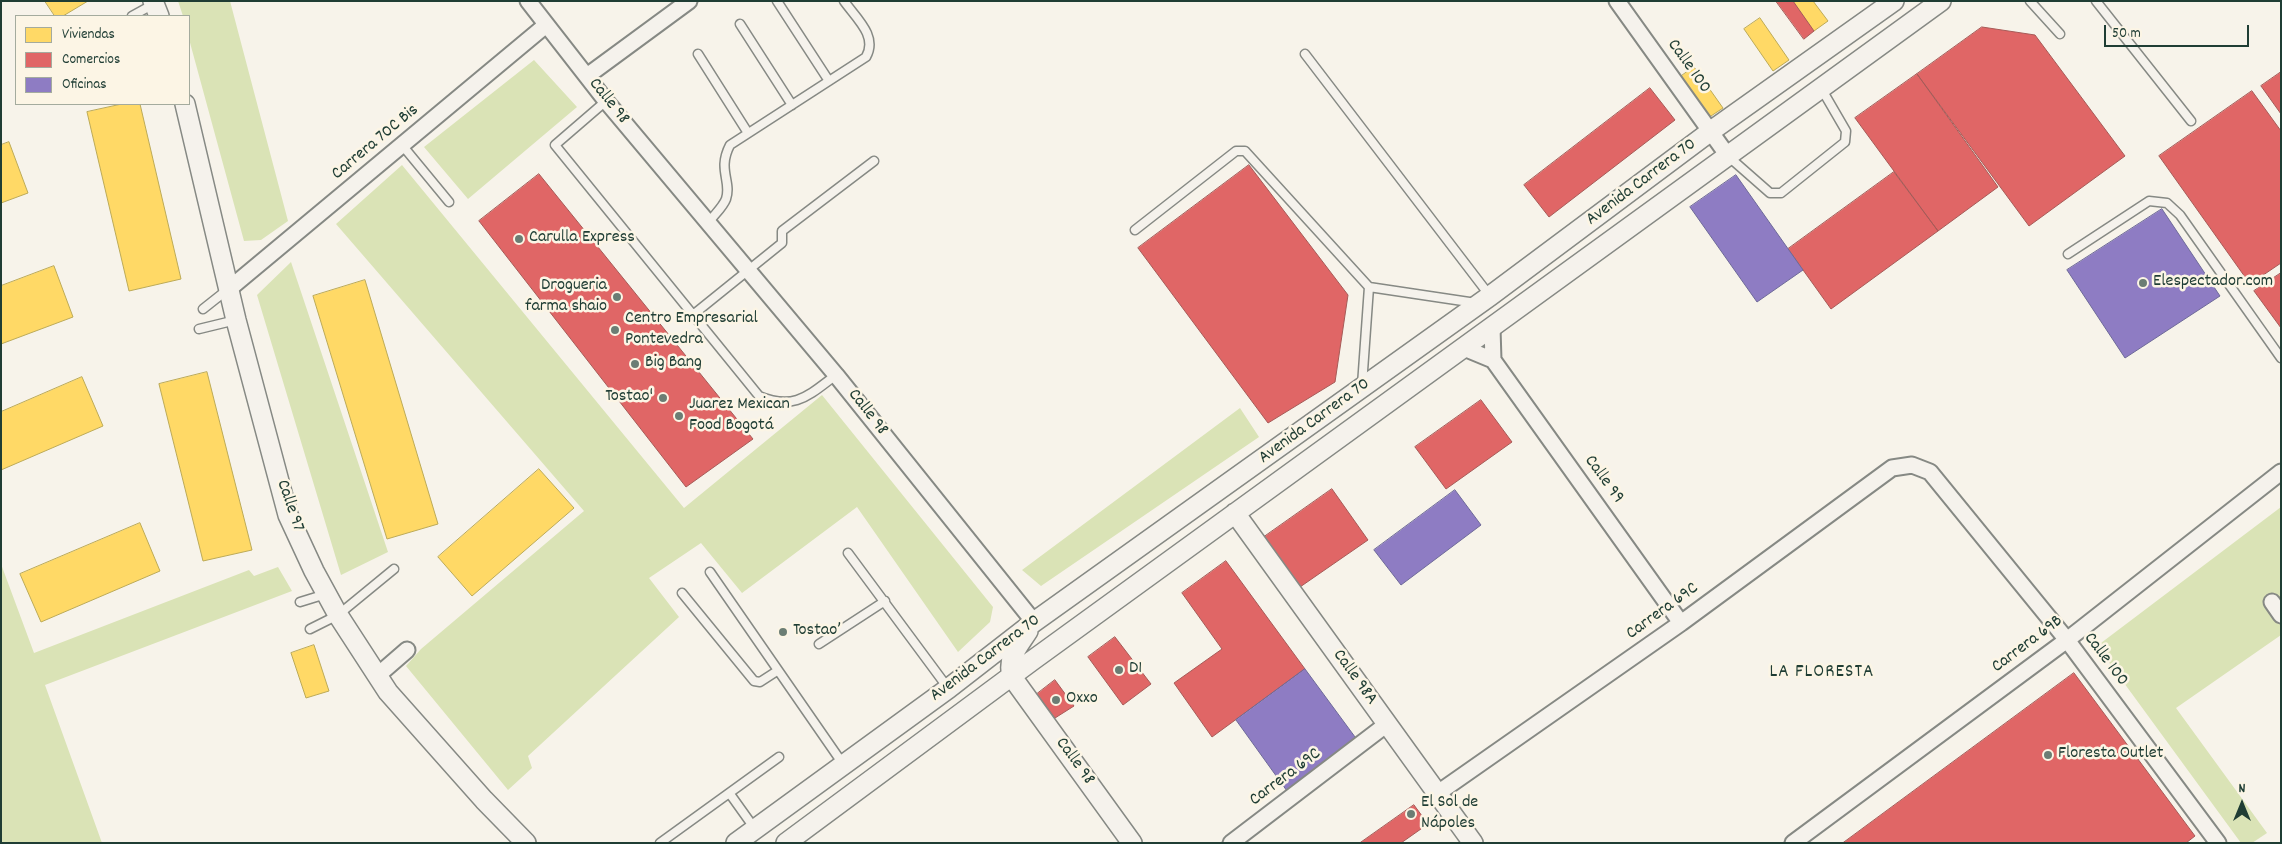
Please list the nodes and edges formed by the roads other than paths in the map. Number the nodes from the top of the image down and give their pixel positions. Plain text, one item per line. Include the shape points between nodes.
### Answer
1 (528, 1) edge
2 (689, 1) edge
3 (778, 1) edge
4 (844, 1) edge
5 (1617, 1) edge
6 (1894, 1) edge
7 (1941, 1) edge
8 (2096, 1) edge
9 (2034, 2) edge
10 (155, 7) edge
11 (135, 15) edge
12 (740, 24) dead end
13 (546, 25) junction
14 (2060, 34) dead end
15 (698, 54) dead end
16 (1305, 54) dead end
17 (587, 76) junction
18 (829, 80) junction
19 (1821, 88) junction
20 (606, 101) junction
21 (792, 104) junction
22 (186, 105) edge
23 (2191, 121) dead end
24 (1711, 131) junction
25 (748, 133) junction
26 (402, 146) junction
27 (1728, 156) junction
28 (874, 161) dead end
29 (449, 202) dead end
30 (709, 222) junction
31 (1135, 230) dead end
32 (2068, 254) dead end
33 (749, 270) junction
34 (1369, 287) junction
35 (229, 289) junction
36 (1484, 299) junction
37 (203, 309) dead end
38 (694, 314) junction
39 (236, 320) junction
40 (1492, 328) junction
41 (199, 329) dead end
42 (1464, 348) junction
43 (2281, 358) edge
44 (1493, 360) junction
45 (836, 375) junction
46 (1362, 387) junction
47 (1912, 464) joint
48 (2281, 472) edge
49 (1235, 514) junction
50 (848, 553) dead end
51 (394, 569) dead end
52 (710, 572) dead end
53 (682, 593) dead end
54 (326, 594) junction
55 (885, 601) junction
56 (300, 602) dead end
57 (2272, 602) dead end
58 (338, 615) junction
59 (2281, 615) edge
60 (1034, 622) junction
61 (1681, 623) junction
62 (310, 629) dead end
63 (2067, 640) junction
64 (820, 644) dead end
65 (407, 650) dead end
66 (777, 671) junction
67 (377, 676) junction
68 (1012, 677) junction
69 (948, 688) junction
70 (1388, 724) junction
71 (779, 757) dead end
72 (843, 764) junction
73 (730, 794) junction
74 (1438, 794) junction
75 (755, 829) junction
76 (2216, 842) edge
77 (526, 843) edge
78 (660, 843) edge
79 (736, 843) edge
80 (786, 843) edge
81 (1132, 843) edge
82 (1231, 843) edge
83 (1473, 843) edge
84 (1793, 843) edge

1 - 13 street, Calle 98
2 - 17 street
3 - 18 lane
4 - 18 lane via 870,36 871,48 866,57
5 - 24 street, Calle 100
6 - 24 street, Avenida Carrera 70
7 - 19 street, Avenida Carrera 70
8 - 23 lane
9 - 14 lane
10 - 11 lane
12 - 21 lane
13 - 17 street, Calle 98
13 - 26 street, Carrera 70C Bis
15 - 25 lane
16 - 36 lane
17 - 20 street, Calle 98
18 - 21 lane
19 - 27 street, Avenida Carrera 70
19 - 27 lane via 1846,131 1845,142 1781,193 1770,192
20 - 30 street, Calle 98
20 - 38 lane via 555,145
21 - 25 lane
22 - 35 street, Calle 97
24 - 27 street, Calle 100
24 - 36 street, Avenida Carrera 70
25 - 30 lane via 730,144 724,156 725,200
26 - 29 lane
26 - 35 street, Carrera 70C Bis
27 - 40 street, Avenida Carrera 70
28 - 33 lane via 782,231 782,243
30 - 33 street, Calle 98
31 - 34 lane via 1241,149
32 - 43 lane via 2149,202 2167,203 2180,215
33 - 38 lane
33 - 45 street, Calle 98
34 - 36 lane
34 - 46 lane
35 - 37 lane
35 - 39 street, Calle 97
36 - 42 street via 1496,315 1464,342
36 - 46 street, Avenida Carrera 70
38 - 45 lane via 759,396 773,402 802,400
39 - 41 lane
39 - 54 street, Calle 97 via 288,515
40 - 42 street, Avenida Carrera 70
40 - 44 street
42 - 44 street
42 - 49 street, Avenida Carrera 70
44 - 61 street, Calle 99
45 - 60 street, Calle 98
46 - 60 street, Avenida Carrera 70
47 - 61 street, Carrera 69C via 1892,468
47 - 63 street, Calle 100 via 1930,472
48 - 63 street, Carrera 69B
49 - 68 street, Avenida Carrera 70
49 - 70 street, Calle 98A
50 - 55 lane
51 - 58 lane
52 - 66 lane
53 - 66 lane via 754,681 760,682
54 - 56 lane
54 - 58 street, Calle 97
55 - 64 lane
55 - 69 lane
57 - 59 street
58 - 62 lane
58 - 67 street, Calle 97
60 - 68 street via 1009,665
60 - 69 street, Avenida Carrera 70
61 - 74 street, Carrera 69C
63 - 76 street, Calle 100
63 - 84 street, Carrera 69B
65 - 67 street
66 - 72 lane
67 - 77 street, Calle 97 via 484,800
68 - 80 street, Avenida Carrera 70
68 - 81 street, Calle 98
69 - 72 street, Avenida Carrera 70
70 - 74 street, Calle 98A
70 - 82 street, Carrera 69C
71 - 73 lane
72 - 75 street, Avenida Carrera 70
73 - 75 lane
73 - 78 lane
74 - 83 street, Calle 98A
75 - 79 street, Avenida Carrera 70

